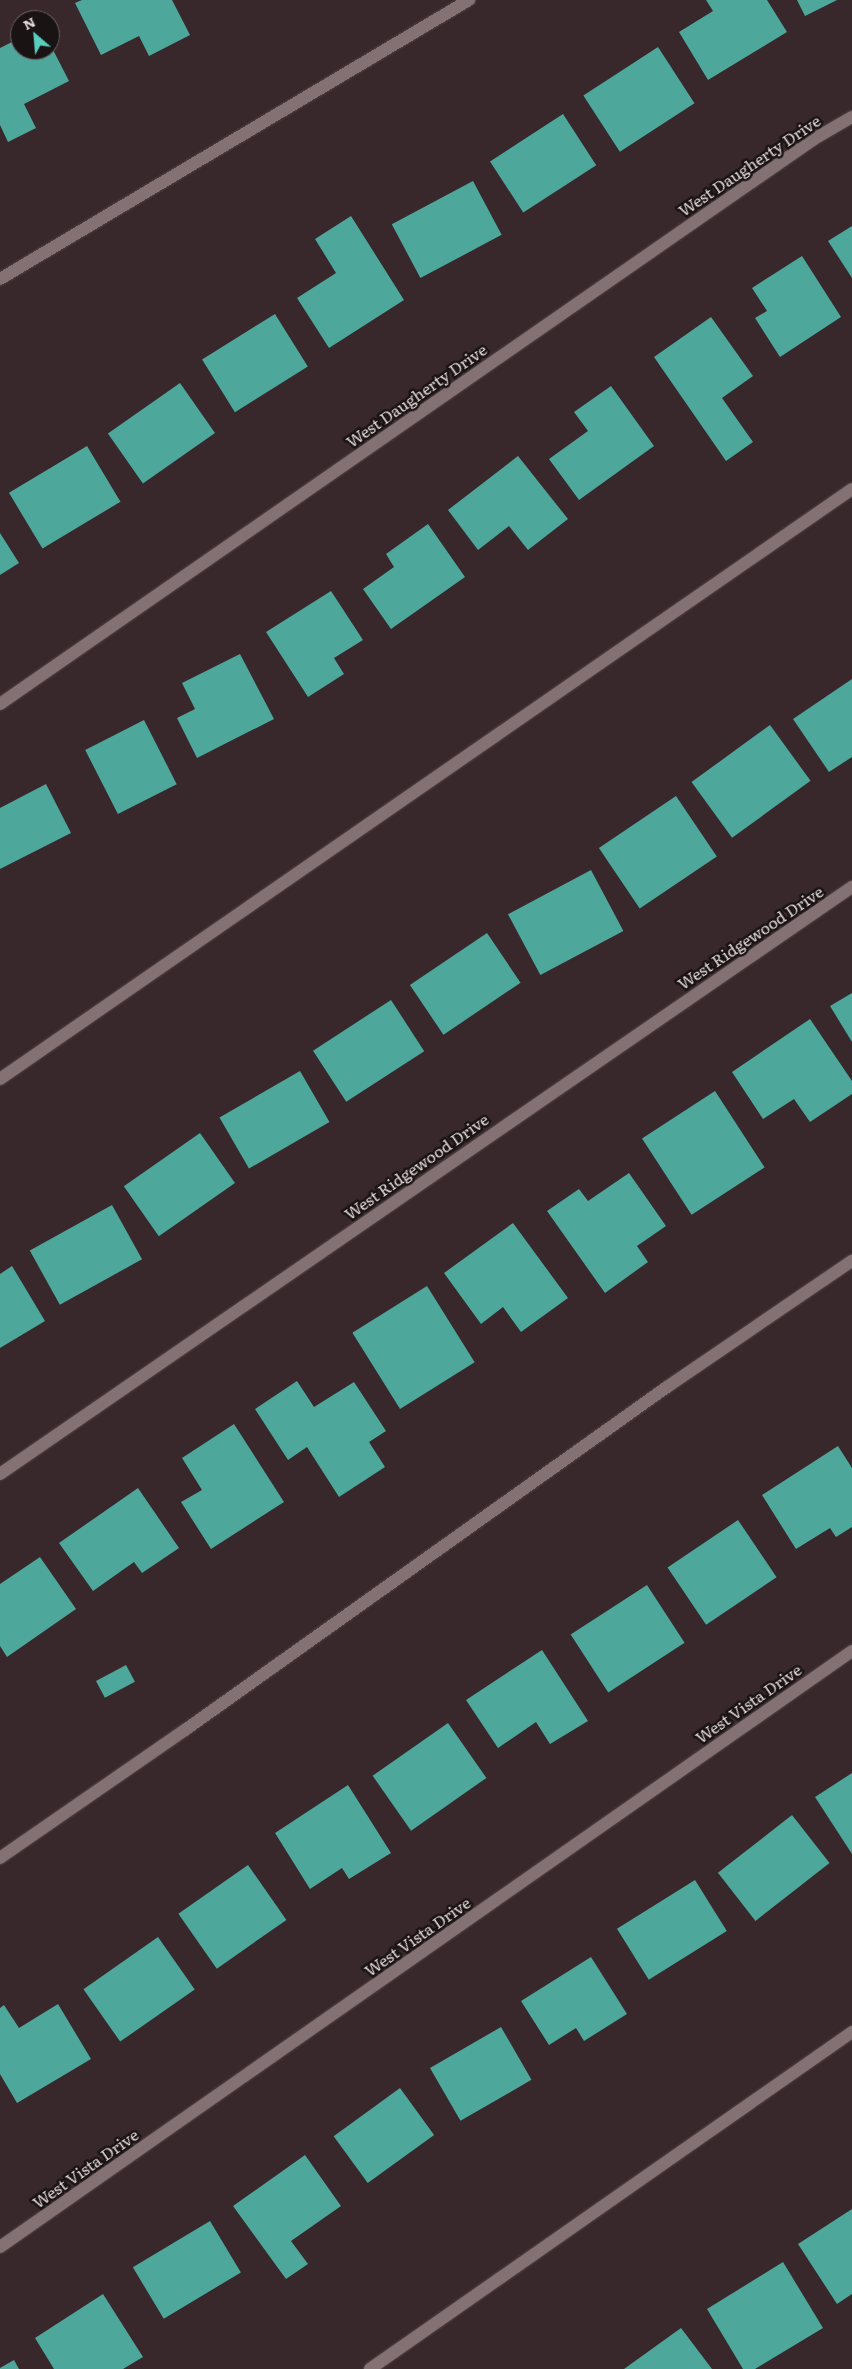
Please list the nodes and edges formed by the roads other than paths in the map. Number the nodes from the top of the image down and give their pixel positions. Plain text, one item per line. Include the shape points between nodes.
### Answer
1 (469, 0) edge
2 (852, 117) edge
3 (0, 279) edge
4 (852, 489) edge
5 (0, 704) edge
6 (852, 887) edge
7 (0, 1079) edge
8 (852, 1261) edge
9 (0, 1474) edge
10 (852, 1651) edge
11 (0, 1858) edge
12 (852, 2032) edge
13 (0, 2247) edge
14 (370, 2369) edge

1 - 3 street
2 - 5 street, West Daugherty Drive via 814,139
4 - 7 street
6 - 9 street, West Ridgewood Drive
8 - 11 street via 667,1387
10 - 13 street, West Vista Drive
12 - 14 street

